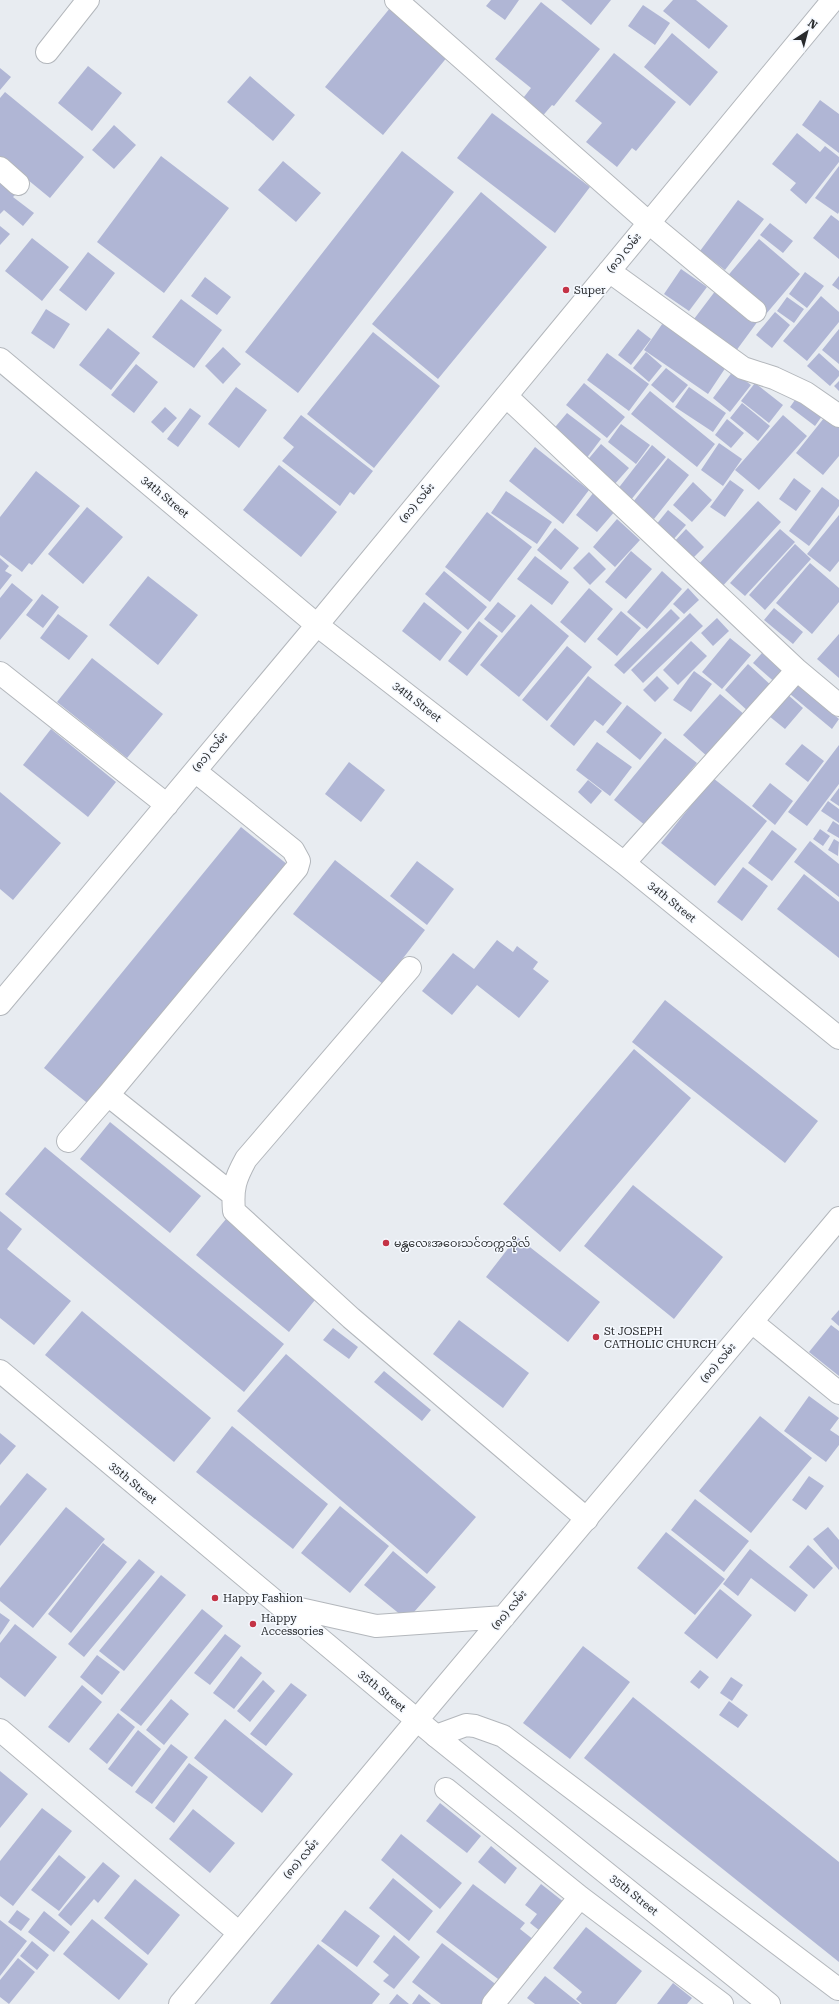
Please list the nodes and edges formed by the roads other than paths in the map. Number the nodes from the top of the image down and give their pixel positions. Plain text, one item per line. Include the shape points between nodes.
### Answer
1 (88, 0) edge
2 (396, 0) edge
3 (834, 2) edge
4 (46, 52) dead end
5 (0, 168) edge
6 (18, 184) dead end
7 (648, 223) junction
8 (609, 271) junction
9 (755, 311) dead end
10 (0, 359) edge
11 (506, 396) junction
12 (839, 416) edge
13 (317, 624) junction
14 (798, 670) junction
15 (0, 672) edge
16 (839, 705) edge
17 (195, 771) junction
18 (167, 805) junction
19 (624, 863) junction
20 (410, 968) dead end
21 (1, 1001) edge
22 (839, 1038) edge
23 (108, 1094) junction
24 (68, 1141) dead end
25 (232, 1194) junction
26 (839, 1218) edge
27 (752, 1322) junction
28 (0, 1371) edge
29 (839, 1393) edge
30 (587, 1519) junction
31 (279, 1604) junction
32 (504, 1617) junction
33 (417, 1720) junction
34 (0, 1730) edge
35 (436, 1736) junction
36 (446, 1789) dead end
37 (580, 1896) junction
38 (239, 1933) junction
39 (838, 1989) edge
40 (180, 2004) edge
41 (493, 2004) edge
42 (722, 2004) edge
43 (769, 2004) edge

1 - 4 street
2 - 7 street
3 - 7 street, (၈၁) လမ်း
5 - 6 street
7 - 8 street, (၈၁) လမ်း
7 - 9 street
8 - 11 street, (၈၁) လမ်း
8 - 12 street via 743,368 774,378 806,393
10 - 13 street, 34th Street
11 - 13 street, (၈၁) လမ်း
11 - 14 street
13 - 17 street, (၈၁) လမ်း
13 - 19 street, 34th Street
14 - 16 street
14 - 19 street
15 - 18 street
17 - 18 street, (၈၁) လမ်း
17 - 23 street via 293,850 299,861 297,868
18 - 21 street, (၈၁) လမ်း
19 - 22 street, 34th Street
20 - 25 street via 246,1159 236,1177
23 - 24 street
23 - 25 street
25 - 30 street via 234,1211 352,1318
26 - 27 street, (၈၀) လမ်း
27 - 29 street
27 - 30 street, (၈၀) လမ်း
28 - 31 street, 35th Street
30 - 32 street, (၈၀) လမ်း
31 - 32 street via 376,1626
31 - 33 street, 35th Street
32 - 33 street, (၈၀) လမ်း
33 - 35 street, 35th Street
33 - 38 street, (၈၀) လမ်း
34 - 38 street
35 - 39 street via 466,1725 503,1736
35 - 43 street, 35th Street
36 - 37 street
37 - 41 street
37 - 42 street
38 - 40 street, (၈၀) လမ်း

